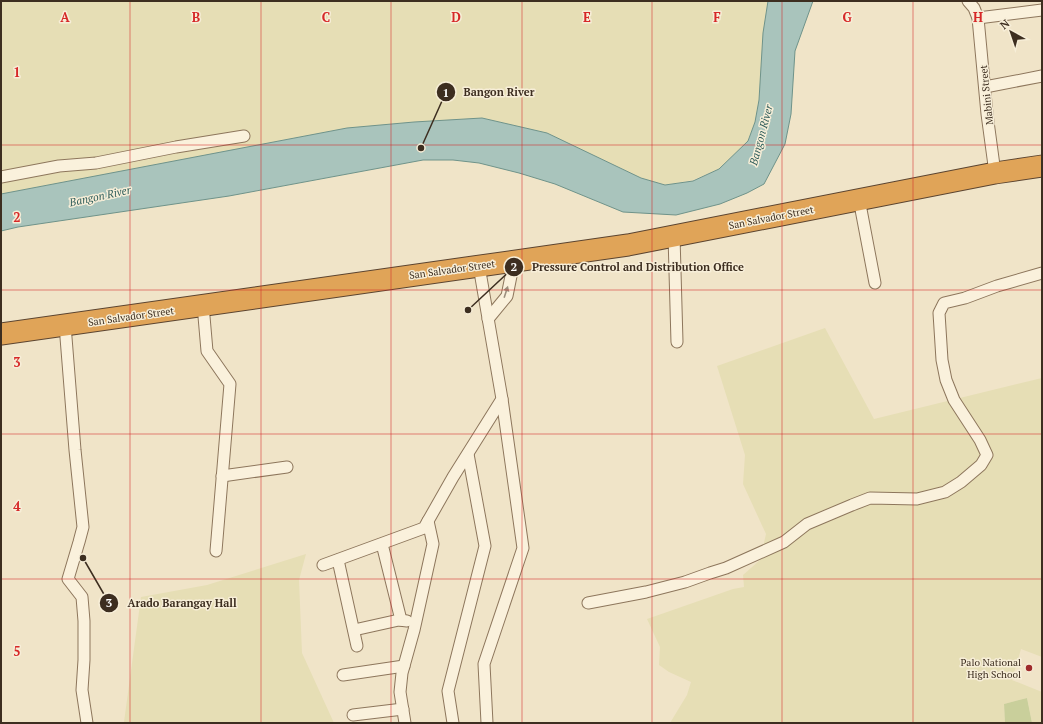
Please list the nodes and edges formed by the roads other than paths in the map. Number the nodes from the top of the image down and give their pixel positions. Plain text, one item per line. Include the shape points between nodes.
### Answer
1 (968, 1) edge
2 (1042, 10) edge
3 (978, 18) junction
4 (1042, 76) edge
5 (985, 87) junction
6 (244, 136) dead end
7 (1042, 166) edge
8 (995, 173) junction
9 (1, 177) edge
10 (859, 199) junction
11 (674, 236) junction
12 (514, 261) junction
13 (479, 266) junction
14 (1042, 274) edge
15 (875, 283) dead end
16 (203, 305) junction
17 (488, 319) junction
18 (66, 325) junction
19 (1, 334) edge
20 (677, 342) dead end
21 (502, 399) junction
22 (468, 454) junction
23 (286, 467) dead end
24 (222, 476) junction
25 (428, 521) junction
26 (382, 544) junction
27 (216, 551) dead end
28 (338, 560) junction
29 (322, 565) dead end
30 (588, 603) dead end
31 (401, 620) junction
32 (416, 622) junction
33 (354, 630) junction
34 (357, 646) dead end
35 (404, 666) junction
36 (343, 675) dead end
37 (403, 708) junction
38 (354, 715) dead end
39 (87, 723) edge
40 (405, 723) edge
41 (453, 723) edge
42 (487, 723) edge

1 - 3 street
2 - 3 street
3 - 5 street, Mabini Street
4 - 5 street
5 - 8 street, Mabini Street
6 - 9 street via 96,163 59,166
7 - 8 highway, San Salvador Street
8 - 10 highway, San Salvador Street
10 - 11 highway, San Salvador Street
10 - 15 street
11 - 12 highway, San Salvador Street
11 - 20 street
12 - 13 highway, San Salvador Street
17 -> 12 street via 506,296
13 - 16 highway, San Salvador Street
13 - 17 street
14 - 30 street via 944,303 939,313 946,380 954,400 987,455 981,465 961,482 945,492 917,499 870,498 807,524 784,542 726,568 646,592
16 - 18 highway, San Salvador Street
16 - 24 street via 207,351 230,384
17 - 21 street
18 - 19 highway, San Salvador Street
18 - 39 street via 74,450 83,527 68,579 82,597 82,690
21 - 22 street
21 - 42 street via 523,548 484,664
22 - 25 street
22 - 41 street via 485,546 448,691
23 - 24 street
24 - 27 street
25 - 26 street via 424,528
25 - 32 street via 433,544
26 - 28 street
26 - 31 street
28 - 29 street
28 - 33 street
31 - 32 street
31 - 33 street
32 - 35 street
33 - 34 street
35 - 36 street
35 - 37 street via 400,692
37 - 38 street
37 - 40 street

